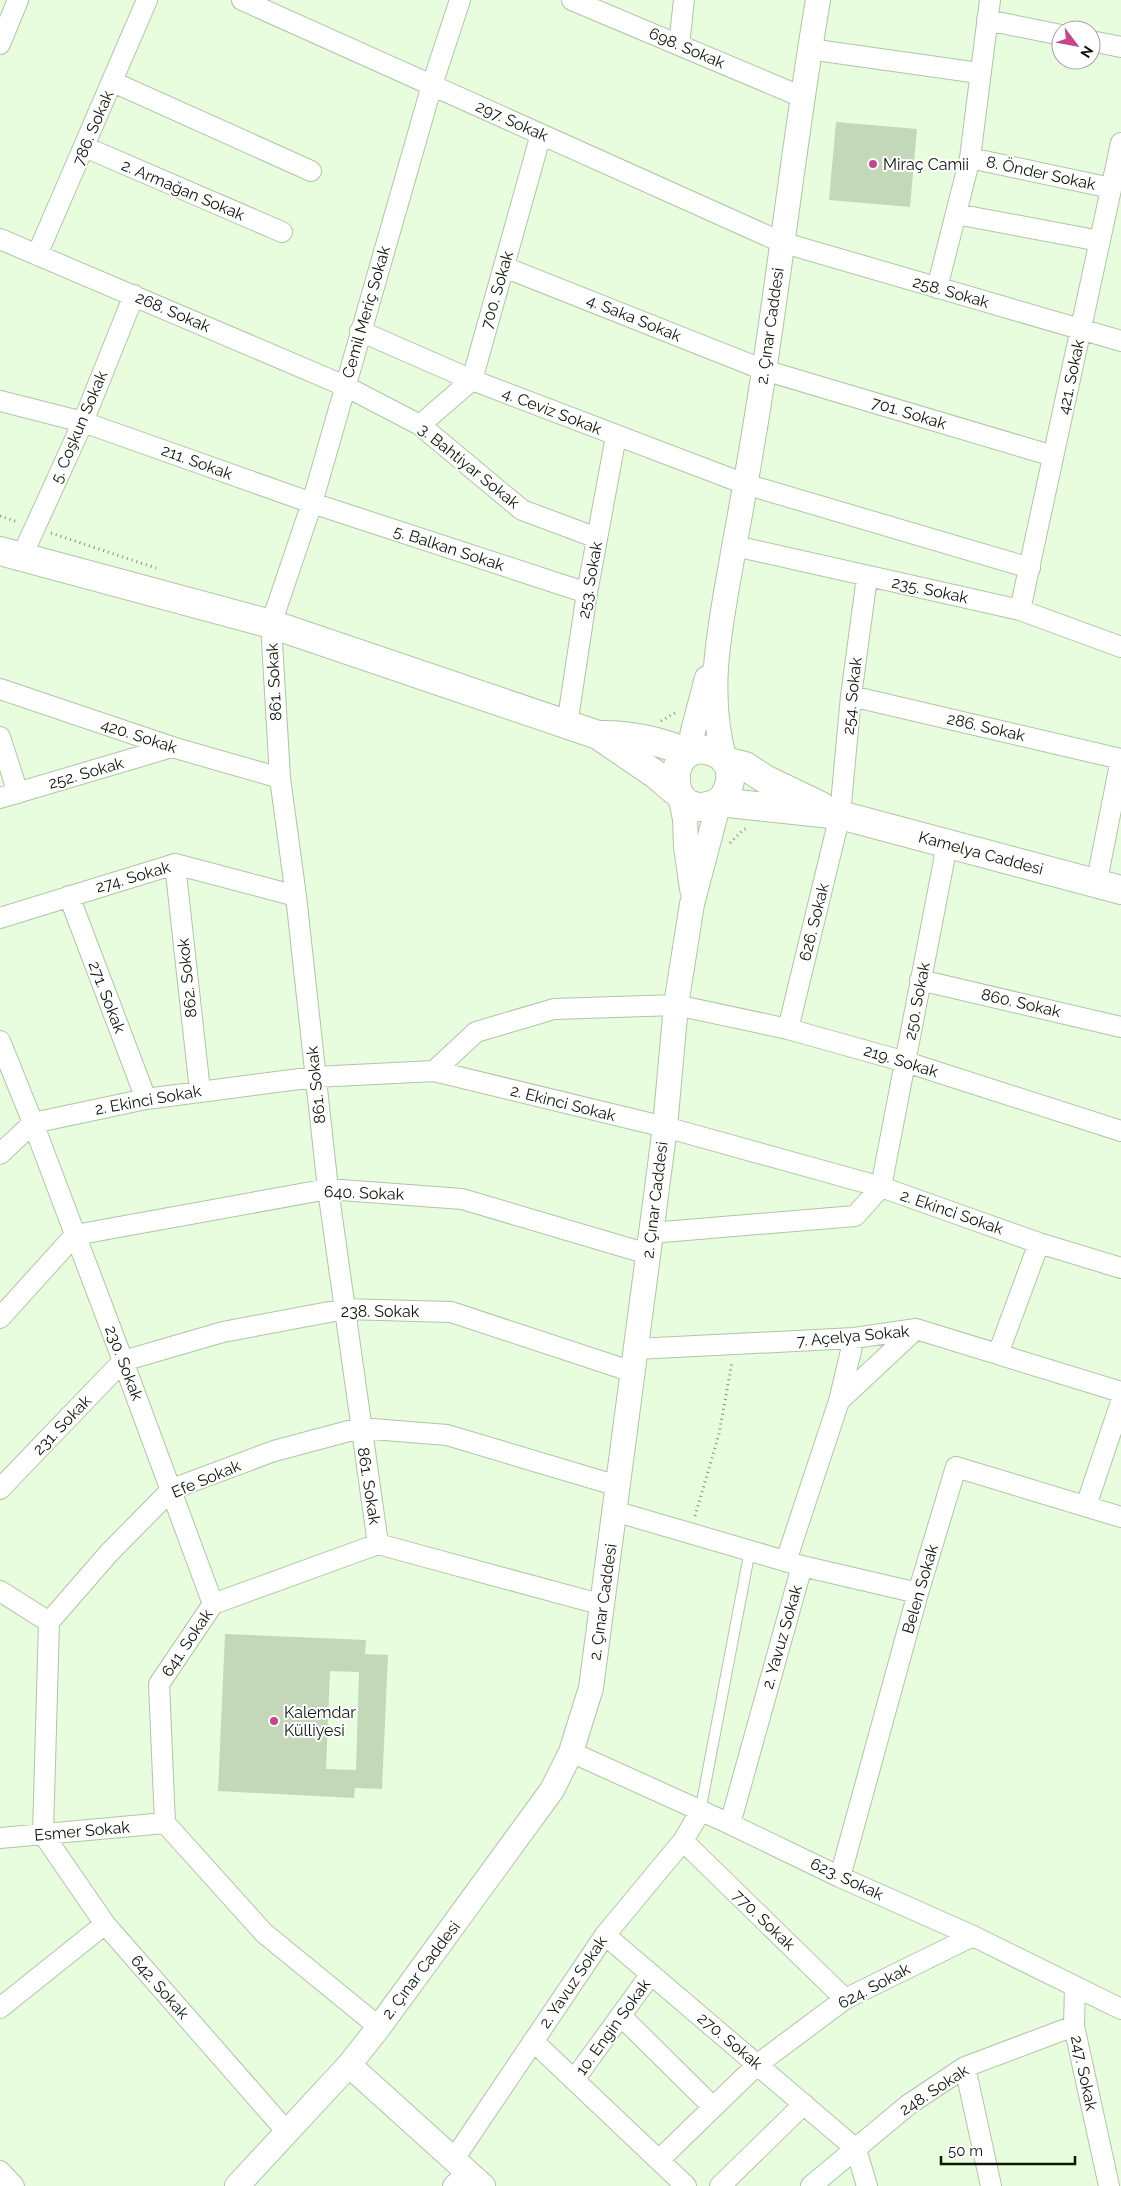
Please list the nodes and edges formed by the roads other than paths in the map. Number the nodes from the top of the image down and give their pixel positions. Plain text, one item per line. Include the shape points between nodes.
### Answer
1 (18, 0) edge
2 (147, 0) edge
3 (242, 0) edge
4 (460, 0) edge
5 (684, 0) edge
6 (818, 0) edge
7 (990, 0) edge
8 (583, 2) edge
9 (987, 20) junction
10 (1051, 33) edge
11 (1, 36) edge
12 (1101, 43) edge
13 (679, 45) junction
14 (1121, 47) edge
15 (809, 49) junction
16 (979, 73) junction
17 (113, 82) junction
18 (432, 85) junction
19 (802, 96) junction
20 (540, 134) junction
21 (1121, 143) edge
22 (85, 148) junction
23 (970, 158) junction
24 (311, 171) dead end
25 (1111, 188) junction
26 (956, 214) junction
27 (282, 232) dead end
28 (0, 239) edge
29 (1100, 241) junction
30 (781, 242) junction
31 (37, 255) junction
32 (504, 267) junction
33 (937, 288) junction
34 (134, 295) junction
35 (1081, 330) junction
36 (360, 332) junction
37 (1121, 341) edge
38 (764, 370) junction
39 (472, 380) junction
40 (345, 386) junction
41 (0, 401) edge
42 (83, 422) junction
43 (420, 425) junction
44 (616, 436) junction
45 (1053, 456) junction
46 (745, 484) junction
47 (312, 503) junction
48 (597, 538) junction
49 (735, 546) junction
50 (11, 554) edge
51 (1030, 568) junction
52 (867, 577) junction
53 (587, 593) junction
54 (1020, 610) junction
55 (271, 624) junction
56 (1121, 647) edge
57 (716, 650) junction
58 (0, 689) edge
59 (851, 696) junction
60 (568, 725) junction
61 (598, 735) junction
62 (0, 737) edge
63 (172, 747) junction
64 (689, 753) junction
65 (1121, 758) edge
66 (725, 760) junction
67 (280, 778) junction
68 (680, 794) junction
69 (9, 796) edge
70 (718, 802) junction
71 (840, 815) junction
72 (947, 844) junction
73 (175, 864) junction
74 (1109, 888) edge
75 (69, 896) junction
76 (296, 896) junction
77 (692, 904) junction
78 (0, 918) edge
79 (920, 980) junction
80 (676, 1005) junction
81 (1121, 1026) edge
82 (788, 1029) junction
83 (0, 1041) edge
84 (906, 1062) junction
85 (434, 1071) junction
86 (315, 1077) junction
87 (200, 1091) junction
88 (146, 1099) junction
89 (33, 1123) junction
90 (665, 1127) junction
91 (1121, 1131) edge
92 (0, 1154) edge
93 (881, 1187) junction
94 (328, 1189) junction
95 (75, 1235) junction
96 (650, 1243) junction
97 (1039, 1243) junction
98 (1121, 1268) edge
99 (345, 1309) junction
100 (0, 1318) edge
101 (916, 1330) junction
102 (854, 1338) junction
103 (998, 1354) junction
104 (634, 1360) junction
105 (124, 1361) junction
106 (1121, 1392) edge
107 (839, 1401) junction
108 (1121, 1402) edge
109 (360, 1428) junction
110 (618, 1486) junction
111 (0, 1489) edge
112 (172, 1489) junction
113 (1086, 1506) junction
114 (614, 1511) junction
115 (1121, 1517) edge
116 (378, 1544) junction
117 (750, 1550) junction
118 (794, 1563) junction
119 (0, 1591) edge
120 (918, 1593) junction
121 (213, 1604) junction
122 (604, 1605) junction
123 (49, 1622) junction
124 (571, 1752) junction
125 (700, 1812) junction
126 (165, 1823) junction
127 (730, 1824) junction
128 (44, 1834) junction
129 (0, 1838) edge
130 (683, 1840) junction
131 (840, 1877) junction
132 (105, 1924) junction
133 (604, 1935) junction
134 (973, 1936) junction
135 (651, 1974) junction
136 (1075, 1988) junction
137 (845, 1999) junction
138 (2, 2001) edge
139 (1121, 2009) edge
140 (621, 2016) junction
141 (1074, 2026) junction
142 (379, 2027) junction
143 (533, 2041) junction
144 (758, 2064) junction
145 (349, 2065) junction
146 (966, 2067) junction
147 (574, 2080) junction
148 (804, 2104) junction
149 (713, 2107) junction
150 (287, 2132) junction
151 (856, 2149) junction
152 (659, 2160) junction
153 (0, 2171) edge
154 (464, 2175) edge
155 (14, 2186) edge
156 (237, 2186) edge
157 (686, 2186) edge
158 (720, 2186) edge
159 (811, 2186) edge
160 (866, 2186) edge
161 (992, 2186) edge
162 (1109, 2186) edge

1 - 11 street
2 - 17 street, 786. Sokak
3 - 18 street, 297. Sokak
4 - 18 street, Cemil Meriç Sokak
5 - 13 street
6 - 15 street, 2. Çınar Caddesi
7 - 9 street
8 - 13 street, 698. Sokak
9 - 10 street
9 - 16 street
12 - 14 street
13 - 19 street, 698. Sokak
15 - 16 street
15 - 19 street, 2. Çınar Caddesi
16 - 23 street
17 - 22 street, 786. Sokak
17 - 24 street
18 - 20 street, 297. Sokak
18 - 36 street, Cemil Meriç Sokak
19 - 30 street, 2. Çınar Caddesi
20 - 30 street, 297. Sokak
20 - 32 street, 700. Sokak
21 - 25 street, 421. Sokak
22 - 27 street, 2. Armağan Sokak
22 - 31 street, 786. Sokak
23 - 25 street, 8. Önder Sokak
23 - 26 street
25 - 29 street, 421. Sokak
26 - 29 street
26 - 33 street
28 - 31 street, 268. Sokak
29 - 35 street, 421. Sokak
30 - 33 street, 258. Sokak
30 - 38 street, 2. Çınar Caddesi
31 - 34 street, 268. Sokak
32 - 38 street, 4. Saka Sokak
32 - 39 street, 700. Sokak
33 - 35 street, 258. Sokak
34 - 40 street, 268. Sokak
34 - 42 street, 5. Coşkun Sokak
35 - 37 street, 258. Sokak
35 - 45 street, 421. Sokak
36 - 39 street, 4. Ceviz Sokak
36 - 40 street, Cemil Meriç Sokak
38 - 45 street, 701. Sokak
38 - 46 street, 2. Çınar Caddesi
39 - 43 street
39 - 44 street, 4. Ceviz Sokak
40 - 43 street, 3. Bahtiyar Sokak
40 - 47 street, Cemil Meriç Sokak
41 - 42 street, 211. Sokak
42 - 47 street, 211. Sokak
42 - 50 street, 5. Coşkun Sokak
43 - 48 street, 3. Bahtiyar Sokak via 522,510
44 - 46 street, 4. Ceviz Sokak
44 - 48 street, 253. Sokak
45 - 51 street, 421. Sokak
46 - 49 street, 2. Çınar Caddesi
46 - 51 street
47 - 53 street, 5. Balkan Sokak
47 - 55 street, Cemil Meriç Sokak
48 - 53 street, 253. Sokak
49 - 52 street, 235. Sokak
49 - 57 street, 2. Çınar Caddesi
50 - 55 main road
51 - 54 street, 421. Sokak
52 - 54 street, 235. Sokak
52 - 59 street, 254. Sokak
53 - 60 street, 253. Sokak
54 - 56 street, 235. Sokak
55 - 60 main road
55 - 67 street, 861. Sokak
57 - 64 street
57 - 66 street via 716,718
58 - 63 street, 420. Sokak
59 - 65 street, 286. Sokak
59 - 71 street, 254. Sokak
60 - 61 main road
61 - 64 main road via 623,734
61 - 68 main road
62 - 69 street
63 - 67 street, 420. Sokak
63 - 69 street, 252. Sokak
64 - 66 main road via 712,751
64 - 68 main road via 682,759 674,776
65 - 74 street
66 - 70 main road via 731,778 725,795
66 - 71 main road via 745,766
67 - 76 street, 861. Sokak
68 - 70 main road via 693,805
68 - 77 street
70 - 71 main road
70 - 77 street
71 - 72 main road, Kamelya Caddesi
71 - 82 street, 626. Sokak
72 - 74 main road, Kamelya Caddesi
72 - 79 street, 250. Sokak
73 - 75 street, 274. Sokak
73 - 76 street, 274. Sokak
73 - 87 street, 862. Sokok
75 - 78 street, 274. Sokak
75 - 88 street, 271. Sokak
76 - 86 street, 861. Sokak
77 - 80 street, 2. Çınar Caddesi
79 - 81 street, 860. Sokak
79 - 84 street, 250. Sokak
80 - 82 street, 219. Sokak
80 - 85 street, 219. Sokak via 554,1009 476,1032
80 - 90 street, 2. Çınar Caddesi
82 - 84 street, 219. Sokak
83 - 89 street, 230. Sokak
84 - 91 street, 219. Sokak
84 - 93 street, 250. Sokak
85 - 86 street, 2. Ekinci Sokak
85 - 90 street, 2. Ekinci Sokak
86 - 87 street, 2. Ekinci Sokak
86 - 94 street, 861. Sokak
87 - 88 street, 2. Ekinci Sokak
88 - 89 street, 2. Ekinci Sokak
89 - 92 street
89 - 95 street, 230. Sokak
90 - 93 street, 2. Ekinci Sokak
90 - 96 street, 2. Çınar Caddesi
93 - 96 street via 855,1216
93 - 97 street, 2. Ekinci Sokak
94 - 95 street, 640. Sokak
94 - 96 street, 640. Sokak via 462,1199
94 - 99 street, 861. Sokak
95 - 100 street
95 - 105 street, 230. Sokak
96 - 104 street, 2. Çınar Caddesi
97 - 98 street, 2. Ekinci Sokak
97 - 103 street
99 - 104 street, 238. Sokak via 451,1312
99 - 105 street, 238. Sokak via 223,1332
99 - 109 street, 861. Sokak
101 - 102 street, 7. Açelya Sokak
101 - 103 street, 7. Açelya Sokak
101 - 107 street, 2. Yavuz Sokak
102 - 104 street, 7. Açelya Sokak via 734,1344
102 - 107 street, 2. Yavuz Sokak
103 - 106 street, 7. Açelya Sokak
104 - 110 street, 2. Çınar Caddesi
105 - 111 street, 231. Sokak
105 - 112 street, 230. Sokak
107 - 118 street, 2. Yavuz Sokak
108 - 113 street
109 - 110 street, Efe Sokak via 447,1435
109 - 112 street, Efe Sokak via 274,1451
109 - 116 street, 861. Sokak
110 - 114 street, 2. Çınar Caddesi
112 - 121 street, 230. Sokak
112 - 123 street, Efe Sokak via 109,1553
113 - 115 street, Belen Sokak
113 - 120 street, Belen Sokak via 956,1467
114 - 117 street, 2. Yavuz Sokak
114 - 122 street, 2. Çınar Caddesi
116 - 121 street, 641. Sokak
116 - 122 street
117 - 118 street, 2. Yavuz Sokak
117 - 125 lane
118 - 120 street, 2. Yavuz Sokak
118 - 127 street, 2. Yavuz Sokak
119 - 123 street
120 - 131 street, Belen Sokak
121 - 126 street, 641. Sokak via 159,1684
122 - 124 street, 2. Çınar Caddesi via 591,1688
123 - 128 street
124 - 125 street, 623. Sokak
124 - 142 street, 2. Çınar Caddesi via 552,1790
125 - 127 street, 623. Sokak
125 - 130 street, 2. Yavuz Sokak
126 - 128 street, Esmer Sokak
126 - 142 street via 264,1933
127 - 131 street, 623. Sokak
128 - 129 street, Esmer Sokak
128 - 132 street, 642. Sokak
130 - 133 street, 2. Yavuz Sokak
130 - 137 street, 770. Sokak
131 - 134 street, 623. Sokak
132 - 138 street
132 - 150 street, 642. Sokak
133 - 135 street, 270. Sokak
133 - 143 street, 2. Yavuz Sokak
134 - 136 street, 623. Sokak
134 - 137 street, 624. Sokak
135 - 140 street, 10. Engin Sokak
135 - 144 street, 270. Sokak
136 - 139 street, 623. Sokak
136 - 141 street, 247. Sokak
137 - 144 street, 624. Sokak
140 - 147 street, 10. Engin Sokak
140 - 149 street
141 - 146 street, 248. Sokak
141 - 162 street, 247. Sokak
142 - 145 street, 2. Çınar Caddesi
143 - 147 street
143 - 154 street, 2. Yavuz Sokak
144 - 148 street, 270. Sokak
144 - 149 street, 624. Sokak
145 - 150 street, 2. Çınar Caddesi
145 - 154 street
146 - 151 street, 248. Sokak via 908,2105
146 - 161 street
147 - 152 street
148 - 151 street, 270. Sokak
148 - 158 street
149 - 152 street, 624. Sokak
150 - 156 street, 2. Çınar Caddesi
151 - 159 street, 248. Sokak
151 - 160 street
152 - 157 street
153 - 155 street

